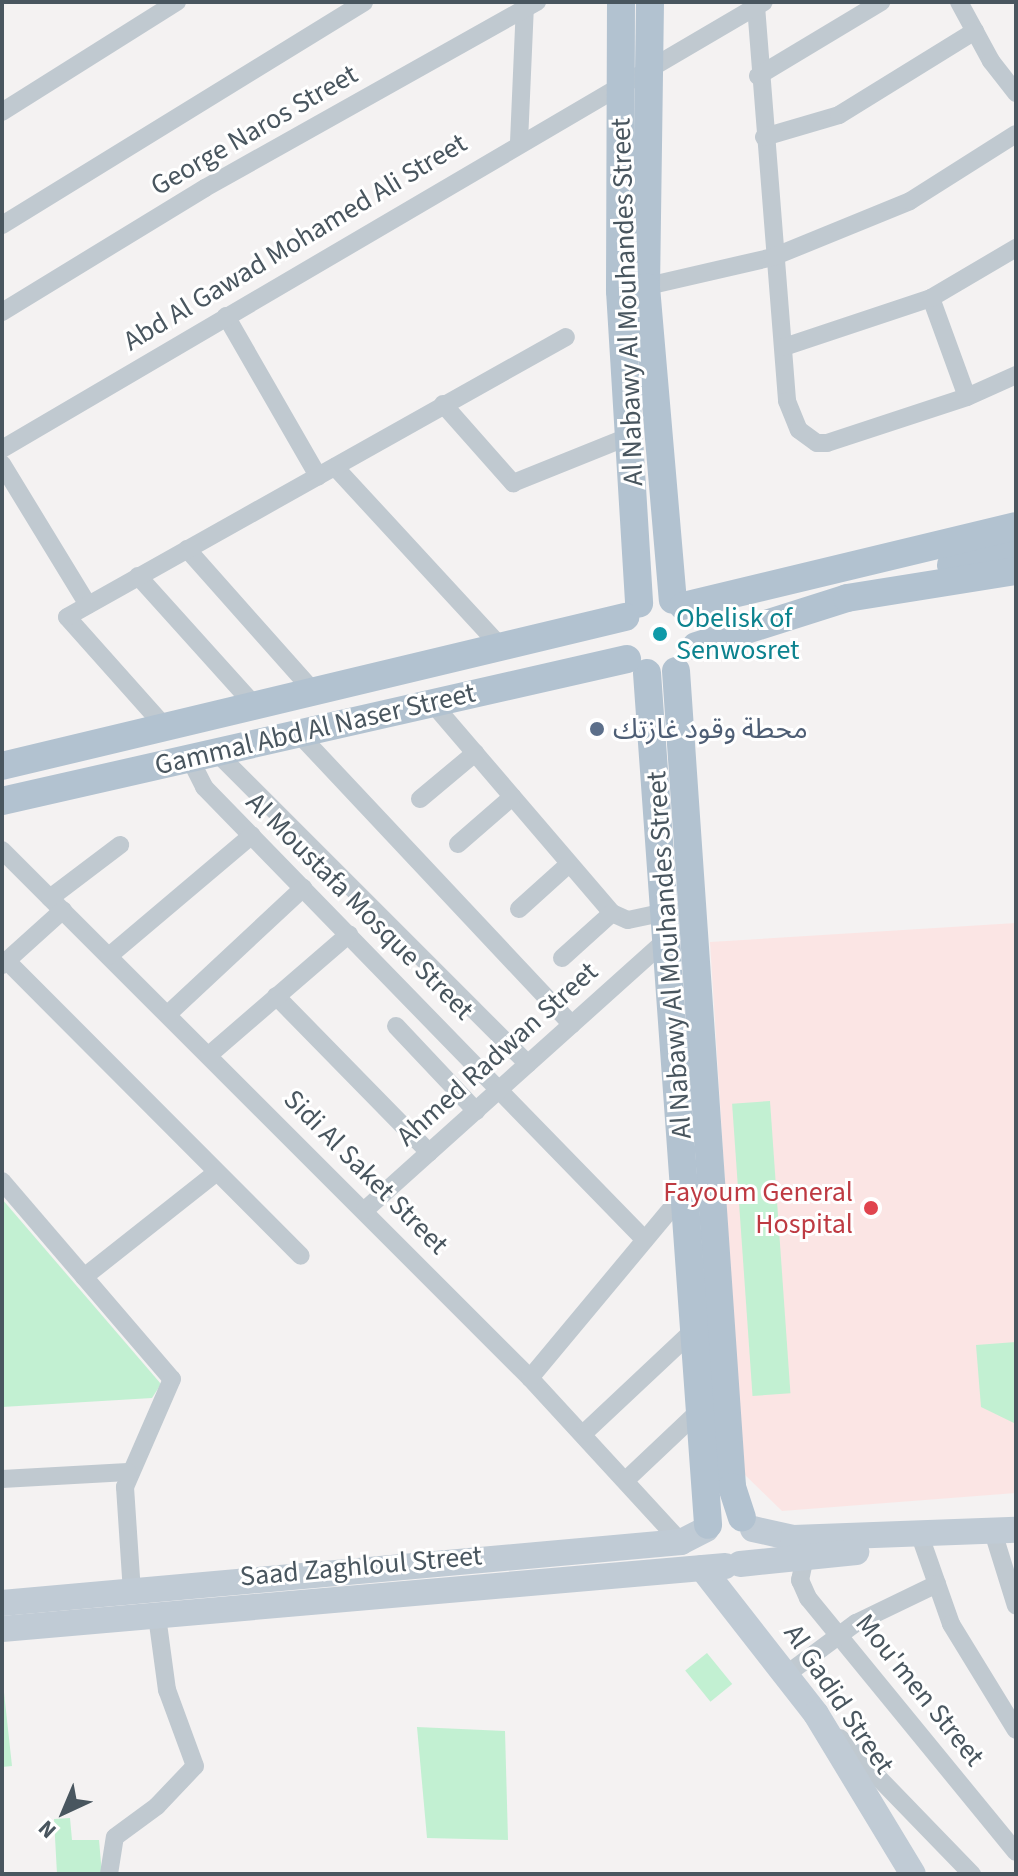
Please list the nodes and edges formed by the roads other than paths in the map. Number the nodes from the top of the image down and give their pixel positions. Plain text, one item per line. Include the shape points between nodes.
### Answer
1 (177, 2) edge
2 (364, 2) edge
3 (621, 2) edge
4 (650, 2) edge
5 (881, 2) edge
6 (959, 2) edge
7 (529, 4) edge
8 (760, 4) edge
9 (975, 31) junction
10 (646, 72) junction
11 (758, 76) junction
12 (620, 88) junction
13 (1016, 93) edge
14 (2, 112) edge
15 (1016, 134) edge
16 (764, 137) junction
17 (519, 142) junction
18 (2, 225) edge
19 (1016, 248) edge
20 (773, 257) junction
21 (633, 289) junction
22 (931, 298) junction
23 (2, 312) edge
24 (226, 316) junction
25 (566, 337) dead end
26 (784, 347) junction
27 (1016, 375) edge
28 (967, 397) junction
29 (443, 404) junction
30 (630, 436) junction
31 (2, 449) edge
32 (2, 464) edge
33 (327, 471) junction
34 (1016, 512) edge
35 (1016, 526) edge
36 (935, 546) junction
37 (1016, 547) edge
38 (187, 549) junction
39 (839, 569) junction
40 (1016, 571) edge
41 (138, 576) junction
42 (906, 586) junction
43 (847, 598) junction
44 (678, 603) junction
45 (88, 605) junction
46 (632, 610) junction
47 (696, 646) junction
48 (501, 647) junction
49 (637, 666) junction
50 (676, 671) junction
51 (314, 692) junction
52 (433, 704) junction
53 (255, 706) junction
54 (165, 727) junction
55 (298, 733) junction
56 (475, 753) junction
57 (203, 754) junction
58 (2, 766) edge
59 (512, 797) junction
60 (420, 799) dead end
61 (2, 801) edge
62 (252, 835) junction
63 (458, 844) dead end
64 (120, 845) dead end
65 (2, 850) edge
66 (569, 864) junction
67 (303, 888) junction
68 (56, 904) junction
69 (519, 909) dead end
70 (612, 913) junction
71 (666, 926) junction
72 (349, 934) junction
73 (109, 956) junction
74 (562, 958) dead end
75 (5, 963) edge
76 (276, 996) junction
77 (686, 1009) junction
78 (168, 1014) junction
79 (572, 1025) junction
80 (396, 1026) dead end
81 (209, 1055) junction
82 (528, 1064) junction
83 (501, 1089) junction
84 (476, 1111) junction
85 (429, 1152) junction
86 (217, 1172) junction
87 (2, 1181) edge
88 (686, 1191) junction
89 (365, 1210) junction
90 (645, 1240) junction
91 (301, 1256) dead end
92 (84, 1277) junction
93 (704, 1334) junction
94 (711, 1370) junction
95 (530, 1378) junction
96 (701, 1409) junction
97 (583, 1434) junction
98 (128, 1472) junction
99 (2, 1479) edge
100 (626, 1480) junction
101 (747, 1523) junction
102 (707, 1527) junction
103 (1004, 1531) edge
104 (913, 1534) junction
105 (681, 1542) junction
106 (805, 1557) junction
107 (403, 1566) junction
108 (725, 1566) junction
109 (937, 1584) junction
110 (132, 1593) junction
111 (405, 1594) junction
112 (2, 1603) edge
113 (1016, 1606) edge
114 (157, 1616) junction
115 (2, 1629) edge
116 (838, 1635) junction
117 (787, 1674) junction
118 (816, 1714) junction
119 (1016, 1730) edge
120 (1016, 1852) edge
121 (109, 1874) edge
122 (913, 1874) edge
123 (972, 1874) edge

1 - 14 street
2 - 18 street
3 - 12 main road, Al Nabawy Al Mouhandes Street
4 - 10 main road, Al Nabawy Al Mouhandes Street
5 - 11 street
6 - 9 street
7 - 17 street
7 - 23 street, George Naros Street via 205,188
8 - 10 street, Abd Al Gawad Mohamed Ali Street
8 - 11 street
9 - 13 street
9 - 16 street via 839,115
10 - 12 street, Abd Al Gawad Mohamed Ali Street
10 - 21 main road, Al Nabawy Al Mouhandes Street
11 - 16 street
12 - 17 street, Abd Al Gawad Mohamed Ali Street
12 - 21 main road, Al Nabawy Al Mouhandes Street
15 - 20 street via 910,201
16 - 20 street
17 - 24 street, Abd Al Gawad Mohamed Ali Street
19 - 22 street
20 - 21 street
20 - 26 street
21 - 30 main road, Al Nabawy Al Mouhandes Street
21 - 44 main road, Al Nabawy Al Mouhandes Street
22 - 26 street
22 - 28 street
24 - 31 street, Abd Al Gawad Mohamed Ali Street
24 - 33 street
25 - 29 street
26 - 28 street via 789,411 799,430 817,443
27 - 28 street
29 - 30 street via 513,483
29 - 33 street
30 - 46 main road, Al Nabawy Al Mouhandes Street
32 - 45 street
33 - 38 street
33 - 48 street
34 - 36 main road
35 - 36 main road
36 - 39 main road
37 - 42 main road via 953,564
38 - 41 street
38 - 51 street
39 - 43 main road via 836,586
39 - 44 main road
40 - 42 main road
41 - 45 street
41 - 53 street
42 - 43 main road
43 - 47 main road
44 - 46 main road
44 - 47 main road via 696,625
45 - 54 street via 67,617
46 - 48 main road, Gammal Abd Al Naser Street
46 - 49 main road via 620,639
47 - 50 main road
48 - 51 main road, Gammal Abd Al Naser Street
49 - 50 main road
49 - 52 main road, Gammal Abd Al Naser Street
49 - 71 main road, Al Nabawy Al Mouhandes Street
50 - 77 main road, Al Nabawy Al Mouhandes Street
51 - 53 main road, Gammal Abd Al Naser Street
52 - 55 main road, Gammal Abd Al Naser Street
52 - 56 street
53 - 54 main road, Gammal Abd Al Naser Street
54 - 58 main road, Gammal Abd Al Naser Street
55 - 57 main road, Gammal Abd Al Naser Street
55 - 79 street
56 - 59 street
56 - 60 street
57 - 61 main road, Gammal Abd Al Naser Street
57 - 62 street, Al Moustafa Mosque Street via 204,787
57 - 82 street
59 - 63 street
59 - 66 street
62 - 67 street, Al Moustafa Mosque Street
62 - 73 street
64 - 68 street
65 - 68 street, Sidi Al Saket Street
66 - 69 street
66 - 70 street
67 - 72 street, Al Moustafa Mosque Street
67 - 78 street
68 - 73 street, Sidi Al Saket Street
68 - 75 street
70 - 71 street
70 - 74 street
71 - 77 main road, Al Nabawy Al Mouhandes Street
71 - 79 street, Ahmed Radwan Street
72 - 76 street
72 - 83 street, Al Moustafa Mosque Street
73 - 78 street, Sidi Al Saket Street
75 - 86 street
76 - 81 street
76 - 85 street
77 - 88 main road, Al Nabawy Al Mouhandes Street
77 - 93 main road, Al Nabawy Al Mouhandes Street
78 - 81 street, Sidi Al Saket Street
79 - 82 street, Ahmed Radwan Street
80 - 84 street
81 - 89 street, Sidi Al Saket Street
82 - 83 street, Ahmed Radwan Street
83 - 84 street, Ahmed Radwan Street
83 - 90 street, Al Moustafa Mosque Street
84 - 85 street, Ahmed Radwan Street
85 - 89 street, Ahmed Radwan Street
86 - 91 street
86 - 92 street
87 - 92 street
88 - 90 street
88 - 93 main road, Al Nabawy Al Mouhandes Street
89 - 95 street, Sidi Al Saket Street
90 - 95 street
92 - 98 street via 172,1379
93 - 94 main road, Al Nabawy Al Mouhandes Street
93 - 97 street
94 - 96 main road, Al Nabawy Al Mouhandes Street
94 - 101 main road, Al Nabawy Al Mouhandes Street via 732,1487
95 - 97 street, Sidi Al Saket Street
96 - 100 street
96 - 102 main road, Al Nabawy Al Mouhandes Street
97 - 100 street, Sidi Al Saket Street
98 - 99 street
98 - 110 street
100 - 105 street, Sidi Al Saket Street
101 - 102 main road via 727,1514
101 - 104 main road, Saad Zaghloul Street via 793,1538
101 - 108 main road via 752,1553
102 - 105 main road, Saad Zaghloul Street
102 - 108 main road via 705,1549
103 - 104 main road, Saad Zaghloul Street
103 - 113 street
104 - 106 main road, Saad Zaghloul Street via 882,1549
104 - 109 street
105 - 107 main road, Saad Zaghloul Street
106 - 108 main road, Saad Zaghloul Street
106 - 116 street, Mou'men Street via 802,1586
107 - 110 main road, Saad Zaghloul Street
107 - 111 main road
108 - 111 main road, Saad Zaghloul Street
108 - 117 main road, Al Gadid Street via 726,1598
109 - 116 street
109 - 119 street via 966,1655
110 - 112 main road, Saad Zaghloul Street
111 - 114 main road, Saad Zaghloul Street
114 - 115 main road, Saad Zaghloul Street
114 - 121 street via 167,1690 195,1766 157,1806 115,1837
116 - 117 street
116 - 120 street, Mou'men Street
117 - 118 main road, Al Gadid Street
118 - 122 main road, Al Gadid Street
118 - 123 street

